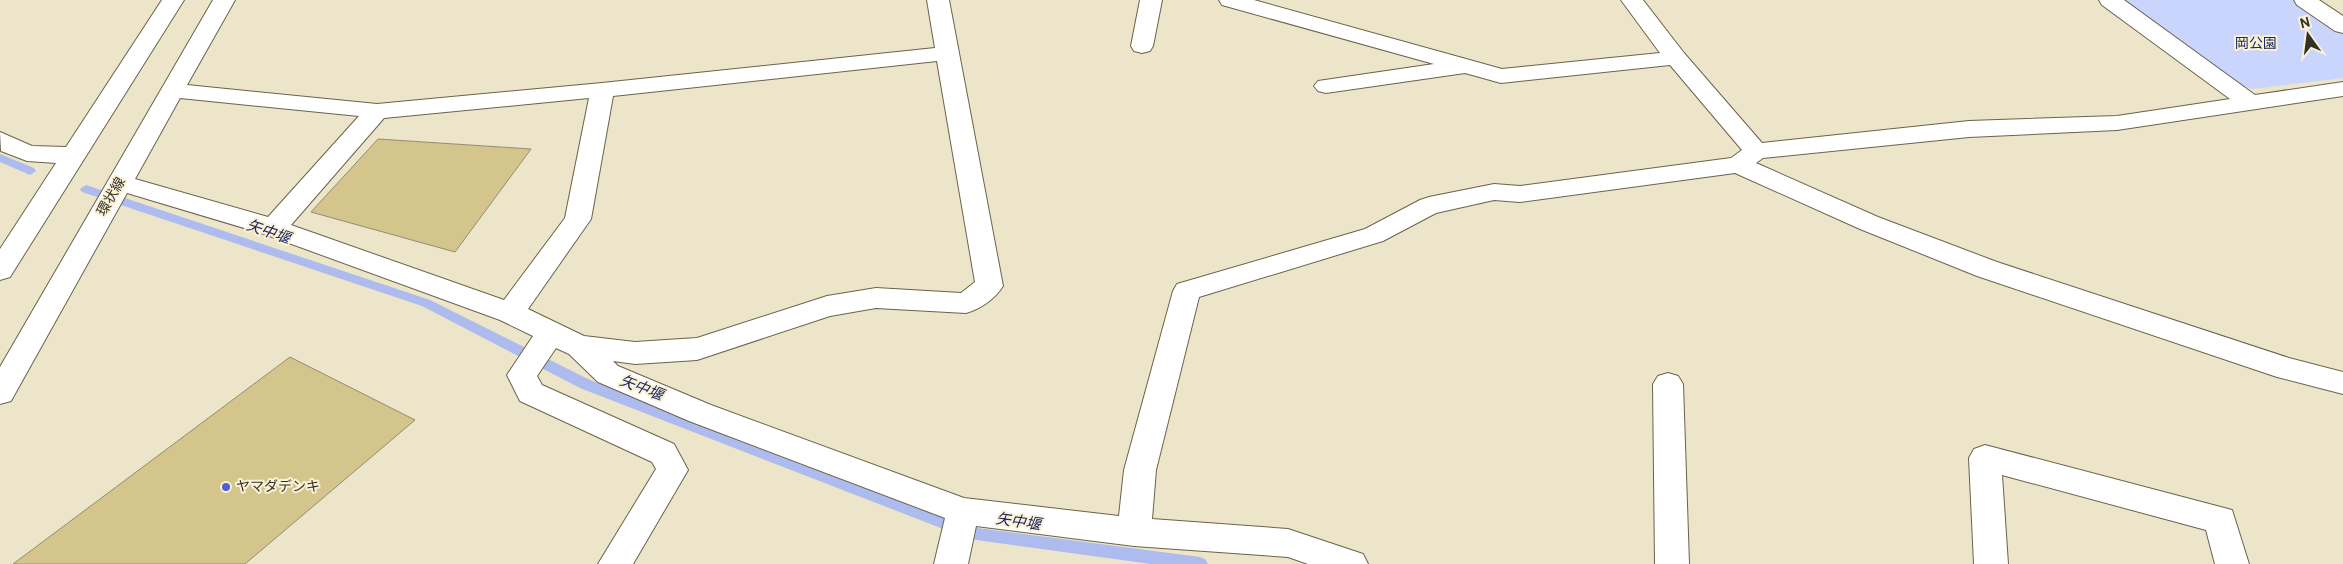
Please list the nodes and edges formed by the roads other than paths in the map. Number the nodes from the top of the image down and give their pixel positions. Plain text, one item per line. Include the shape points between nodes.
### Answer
1 (173, 0) edge
2 (224, 0) edge
3 (938, 0) edge
4 (1151, 0) edge
5 (1230, 0) edge
6 (1632, 0) edge
7 (2110, 0) edge
8 (2305, 0) edge
9 (2343, 26) edge
10 (1142, 46) dead end
11 (949, 53) junction
12 (1676, 58) junction
13 (1469, 67) junction
14 (1326, 86) dead end
15 (2343, 89) edge
16 (172, 90) junction
17 (602, 90) junction
18 (2248, 102) junction
19 (377, 111) junction
20 (0, 140) edge
21 (74, 155) junction
22 (1747, 158) junction
23 (120, 184) junction
24 (273, 228) junction
25 (0, 270) edge
26 (510, 313) junction
27 (548, 337) junction
28 (579, 346) junction
29 (2343, 382) edge
30 (1668, 384) dead end
31 (0, 393) edge
32 (963, 513) junction
33 (1134, 532) junction
34 (953, 557) edge
35 (615, 564) edge
36 (1351, 564) edge
37 (1672, 564) edge
38 (1991, 564) edge
39 (2232, 564) edge

1 - 21 street
2 - 16 street, 環状線
3 - 11 street
4 - 10 street
5 - 13 street
6 - 12 street
7 - 18 street
8 - 9 street
11 - 17 street
11 - 28 street via 989,286 966,303 876,298 827,306 697,348 635,354
12 - 13 street via 1501,76
12 - 22 street
13 - 14 street
15 - 18 street
16 - 19 street
16 - 23 street, 環状線
17 - 19 street
17 - 26 street via 578,219
18 - 22 street via 2117,123 1969,129
19 - 24 street
20 - 21 street via 32,156
21 - 25 street
22 - 29 street via 1869,223 1986,269 2287,369
22 - 33 street via 1520,194 1494,192 1429,206 1374,235 1187,291 1140,470
23 - 24 street
23 - 31 street, 環状線
24 - 26 street
26 - 27 street
27 - 28 street
27 - 35 street via 522,375 531,394 664,453 672,470
28 - 32 street via 608,374 700,413
30 - 37 street
32 - 33 street
32 - 34 street
33 - 36 street via 1288,544
38 - 39 street via 1984,458 2220,520

